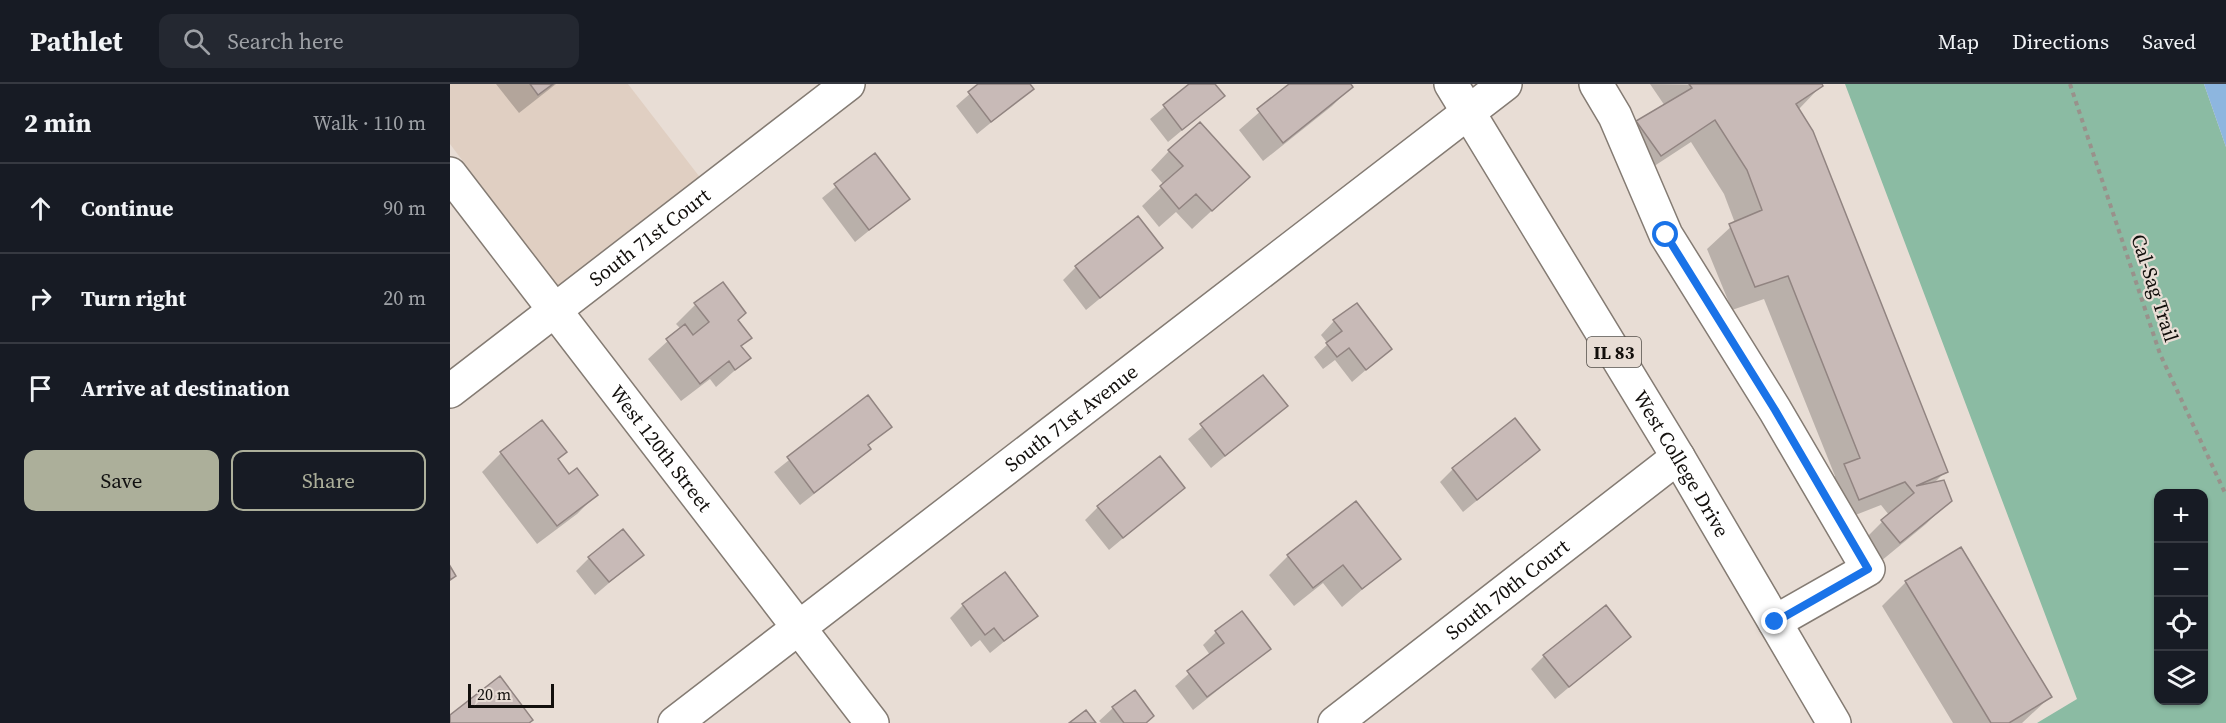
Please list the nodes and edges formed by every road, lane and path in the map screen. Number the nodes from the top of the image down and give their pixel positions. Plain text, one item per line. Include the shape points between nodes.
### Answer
1 (848, 84) edge
2 (1451, 84) edge
3 (1505, 84) edge
4 (1596, 84) edge
5 (2070, 84) edge
6 (1467, 114) junction
7 (450, 174) edge
8 (554, 311) junction
9 (450, 391) edge
10 (1678, 457) junction
11 (2226, 495) edge
12 (1775, 622) junction
13 (800, 626) junction
14 (675, 723) edge
15 (872, 723) edge
16 (1335, 723) edge
17 (1834, 723) edge

1 - 8 street, South 71st Court
2 - 6 street, West College Drive / IL 83
3 - 6 street, South 71st Avenue
4 - 12 street via 1615,116 1666,235 1868,569
5 - 11 path, Cal-Sag Trail via 2160,354
6 - 10 street, West College Drive / IL 83
6 - 13 street, South 71st Avenue
7 - 8 street, West 120th Street
8 - 9 street, South 71st Court
8 - 13 street, West 120th Street
10 - 12 street, West College Drive / IL 83
10 - 16 street, South 70th Court
12 - 17 street, West College Drive / IL 83
13 - 14 street, South 71st Avenue
13 - 15 street, West 120th Street

